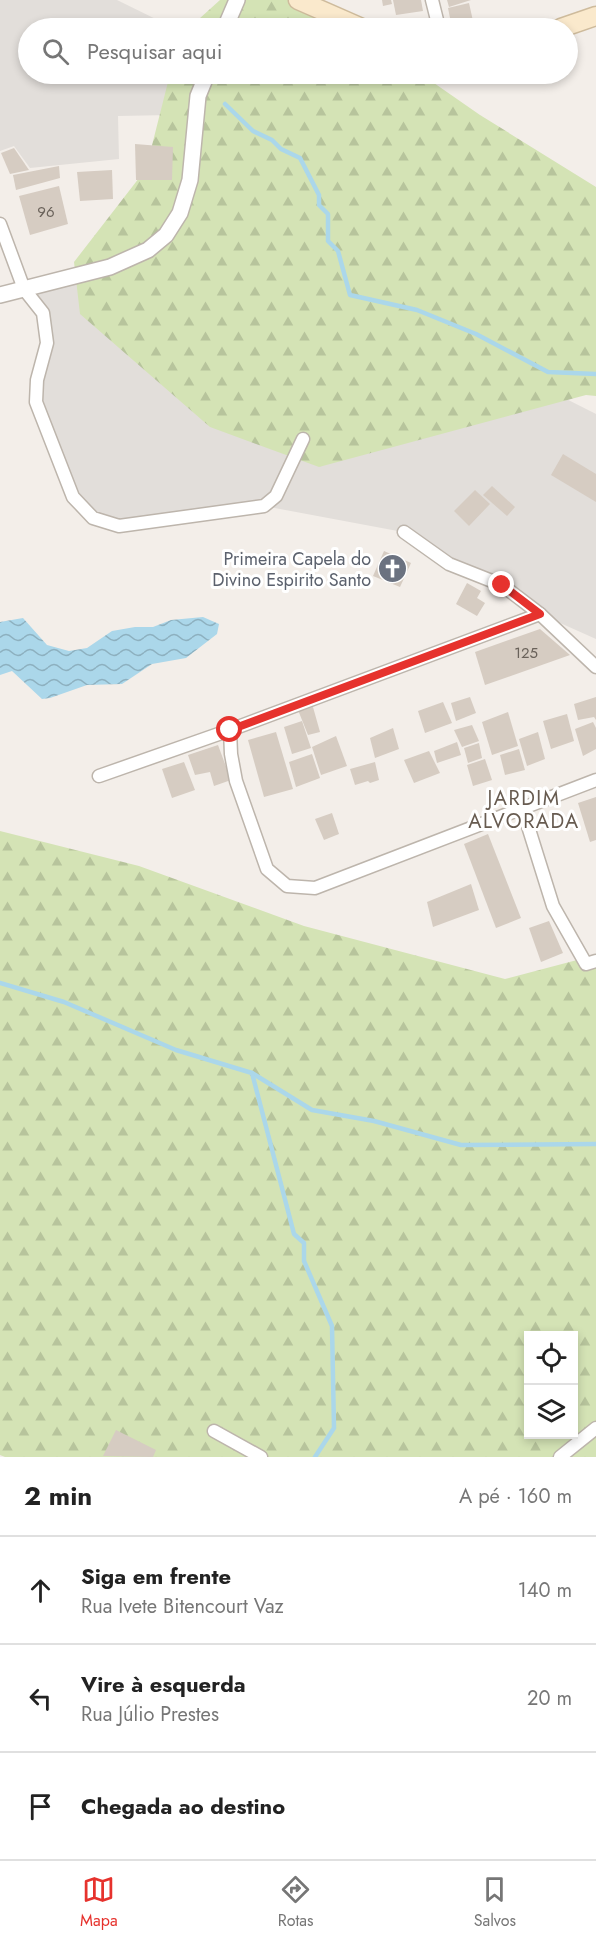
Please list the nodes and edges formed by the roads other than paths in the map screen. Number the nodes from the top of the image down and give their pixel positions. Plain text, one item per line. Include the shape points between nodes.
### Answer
1 (237, 0) edge
2 (298, 0) edge
3 (432, 0) edge
4 (596, 16) edge
5 (229, 18) edge
6 (339, 18) edge
7 (436, 18) edge
8 (578, 22) edge
9 (203, 84) edge
10 (0, 224) edge
11 (24, 289) junction
12 (0, 295) edge
13 (303, 439) dead end
14 (404, 532) dead end
15 (540, 614) junction
16 (596, 667) edge
17 (230, 730) junction
18 (99, 776) dead end
19 (596, 780) edge
20 (522, 807) junction
21 (591, 962) edge
22 (596, 1428) edge
23 (214, 1431) dead end
24 (261, 1457) edge
25 (560, 1457) edge

1 - 5 street
2 - 6 main road
3 - 7 street
4 - 8 main road
9 - 11 street via 198,96 190,180 180,213 166,235 148,250 110,267
10 - 11 street
11 - 12 street
11 - 13 street via 43,313 47,343 36,380 36,402 73,496 93,518 119,526 264,506 276,496
14 - 15 street via 449,564 502,585
15 - 16 street
15 - 17 street
17 - 18 street
17 - 20 street via 236,780 267,869 287,886 315,888
19 - 20 street
20 - 21 street via 553,906
22 - 25 street
23 - 24 street

